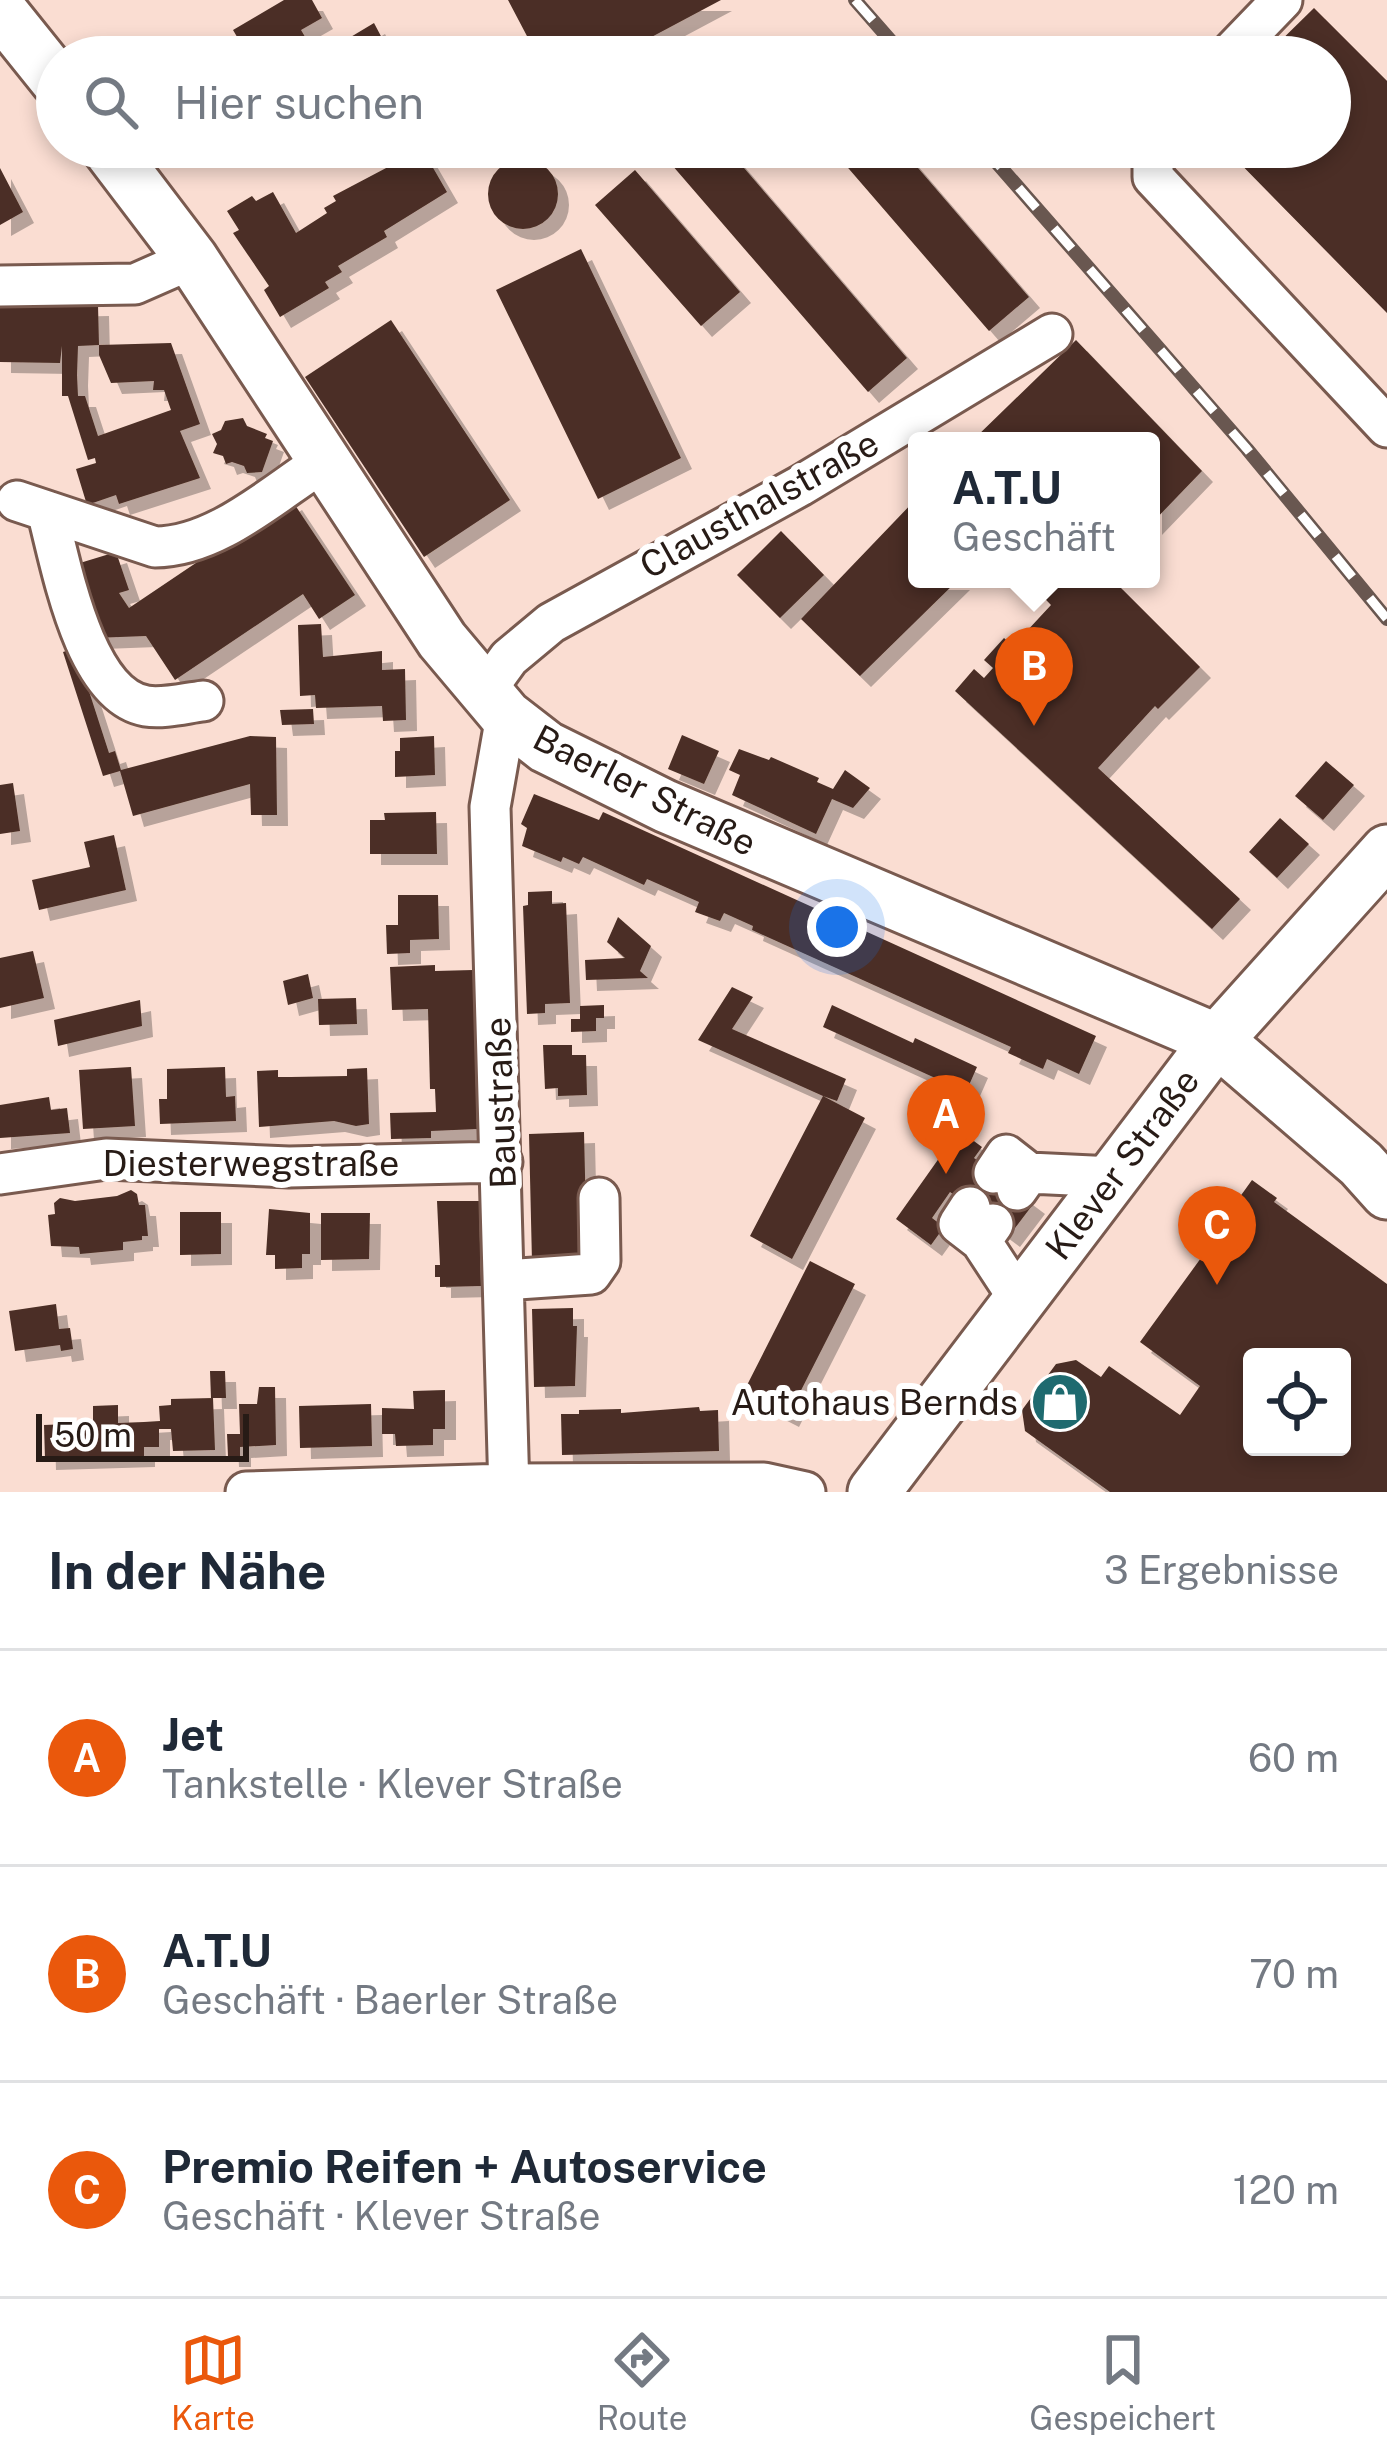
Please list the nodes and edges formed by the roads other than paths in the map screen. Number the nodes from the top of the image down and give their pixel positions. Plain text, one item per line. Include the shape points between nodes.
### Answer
1 (1282, 0) edge
2 (0, 10) edge
3 (1247, 36) edge
4 (36, 55) edge
5 (123, 168) edge
6 (1153, 168) edge
7 (191, 259) junction
8 (0, 286) edge
9 (1052, 334) dead end
10 (1387, 427) edge
11 (323, 462) junction
12 (203, 701) dead end
13 (495, 705) junction
14 (1384, 860) edge
15 (1217, 1040) junction
16 (502, 1162) junction
17 (0, 1174) edge
18 (1113, 1177) junction
19 (1013, 1179) dead end
20 (1387, 1193) edge
21 (598, 1198) dead end
22 (981, 1224) dead end
23 (504, 1280) junction
24 (1019, 1299) junction
25 (508, 1488) edge
26 (246, 1492) edge
27 (805, 1492) edge
28 (874, 1492) edge

1 - 3 street
2 - 4 main road
5 - 7 main road, Baerler Straße
6 - 10 street via 1153,177
7 - 8 street via 135,284
7 - 11 main road, Baerler Straße
9 - 13 street, Clausthalstraße via 551,622 509,658
11 - 12 street via 177,547 32,506 84,644 120,694 147,706
11 - 13 main road, Baerler Straße
13 - 15 main road, Baerler Straße via 546,747 664,806
13 - 16 street, Baustraße via 490,807
14 - 15 main road, Klever Straße
15 - 18 main road, Klever Straße
15 - 20 main road, Baerler Straße
16 - 17 street, Diesterwegstraße via 289,1167 106,1159
16 - 23 street, Baustraße
18 - 19 street
18 - 24 main road, Klever Straße
21 - 23 street via 600,1261 591,1274
22 - 24 street
23 - 25 street, Baustraße
24 - 28 main road, Klever Straße
25 - 26 street
25 - 27 street via 764,1483

